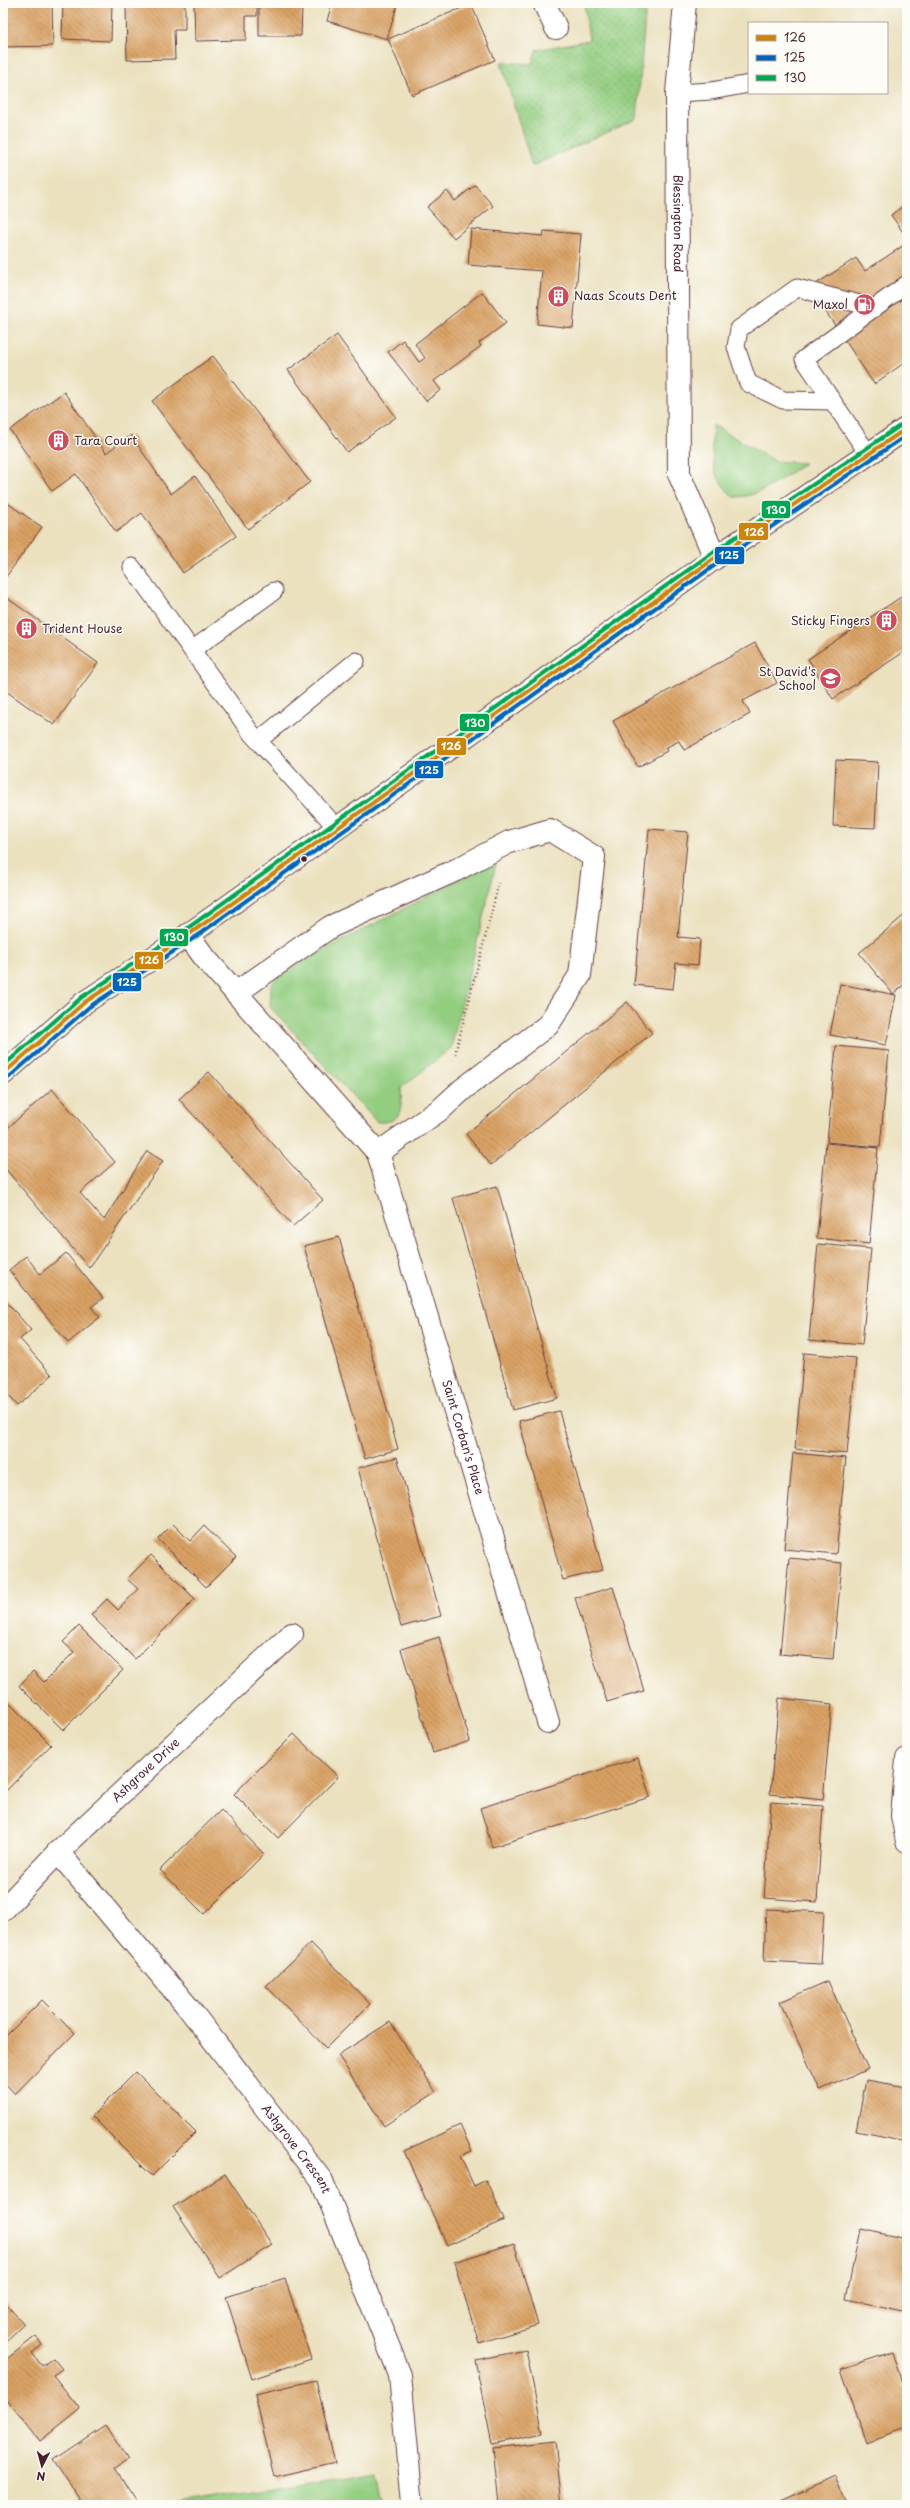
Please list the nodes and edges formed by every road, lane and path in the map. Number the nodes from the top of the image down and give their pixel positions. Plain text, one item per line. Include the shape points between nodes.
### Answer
1 (544, 3) edge
2 (685, 3) edge
3 (556, 28) dead end
4 (748, 84) edge
5 (677, 93) junction
6 (907, 284) edge
7 (875, 308) junction
8 (832, 401) junction
9 (907, 428) edge
10 (869, 455) junction
11 (715, 558) junction
12 (132, 567) dead end
13 (274, 590) dead end
14 (192, 650) junction
15 (356, 660) dead end
16 (258, 740) junction
17 (337, 828) junction
18 (508, 842) junction
19 (188, 935) junction
20 (236, 993) junction
21 (455, 1056) dead end
22 (3, 1074) edge
23 (378, 1154) junction
24 (292, 1634) dead end
25 (548, 1722) dead end
26 (907, 1759) edge
27 (907, 1841) edge
28 (58, 1852) junction
29 (3, 1910) edge
30 (412, 2505) edge

1 - 3 street
2 - 5 street, Blessington Road
4 - 5 lane via 711,91
5 - 11 street, Blessington Road via 679,474
6 - 7 lane
7 - 8 lane via 804,359
7 - 8 lane via 797,288 739,329 736,347 748,383 782,400
8 - 10 lane
9 - 10 street
10 - 11 street
11 - 17 street
12 - 14 lane
13 - 14 lane
14 - 16 lane
15 - 16 lane
16 - 17 lane
17 - 19 street
18 - 20 street via 456,870 330,927
18 - 21 path
18 - 23 street via 550,830 594,857 580,975 548,1024 441,1109
19 - 20 street, Saint Corban's Place
19 - 22 street via 85,1002
20 - 23 street, Saint Corban's Place
23 - 25 street, Saint Corban's Place
24 - 28 street, Ashgrove Drive
26 - 27 street via 902,1816
28 - 29 street, Ashgrove Drive
28 - 30 street, Ashgrove Crescent via 187,2006 322,2181 400,2375

